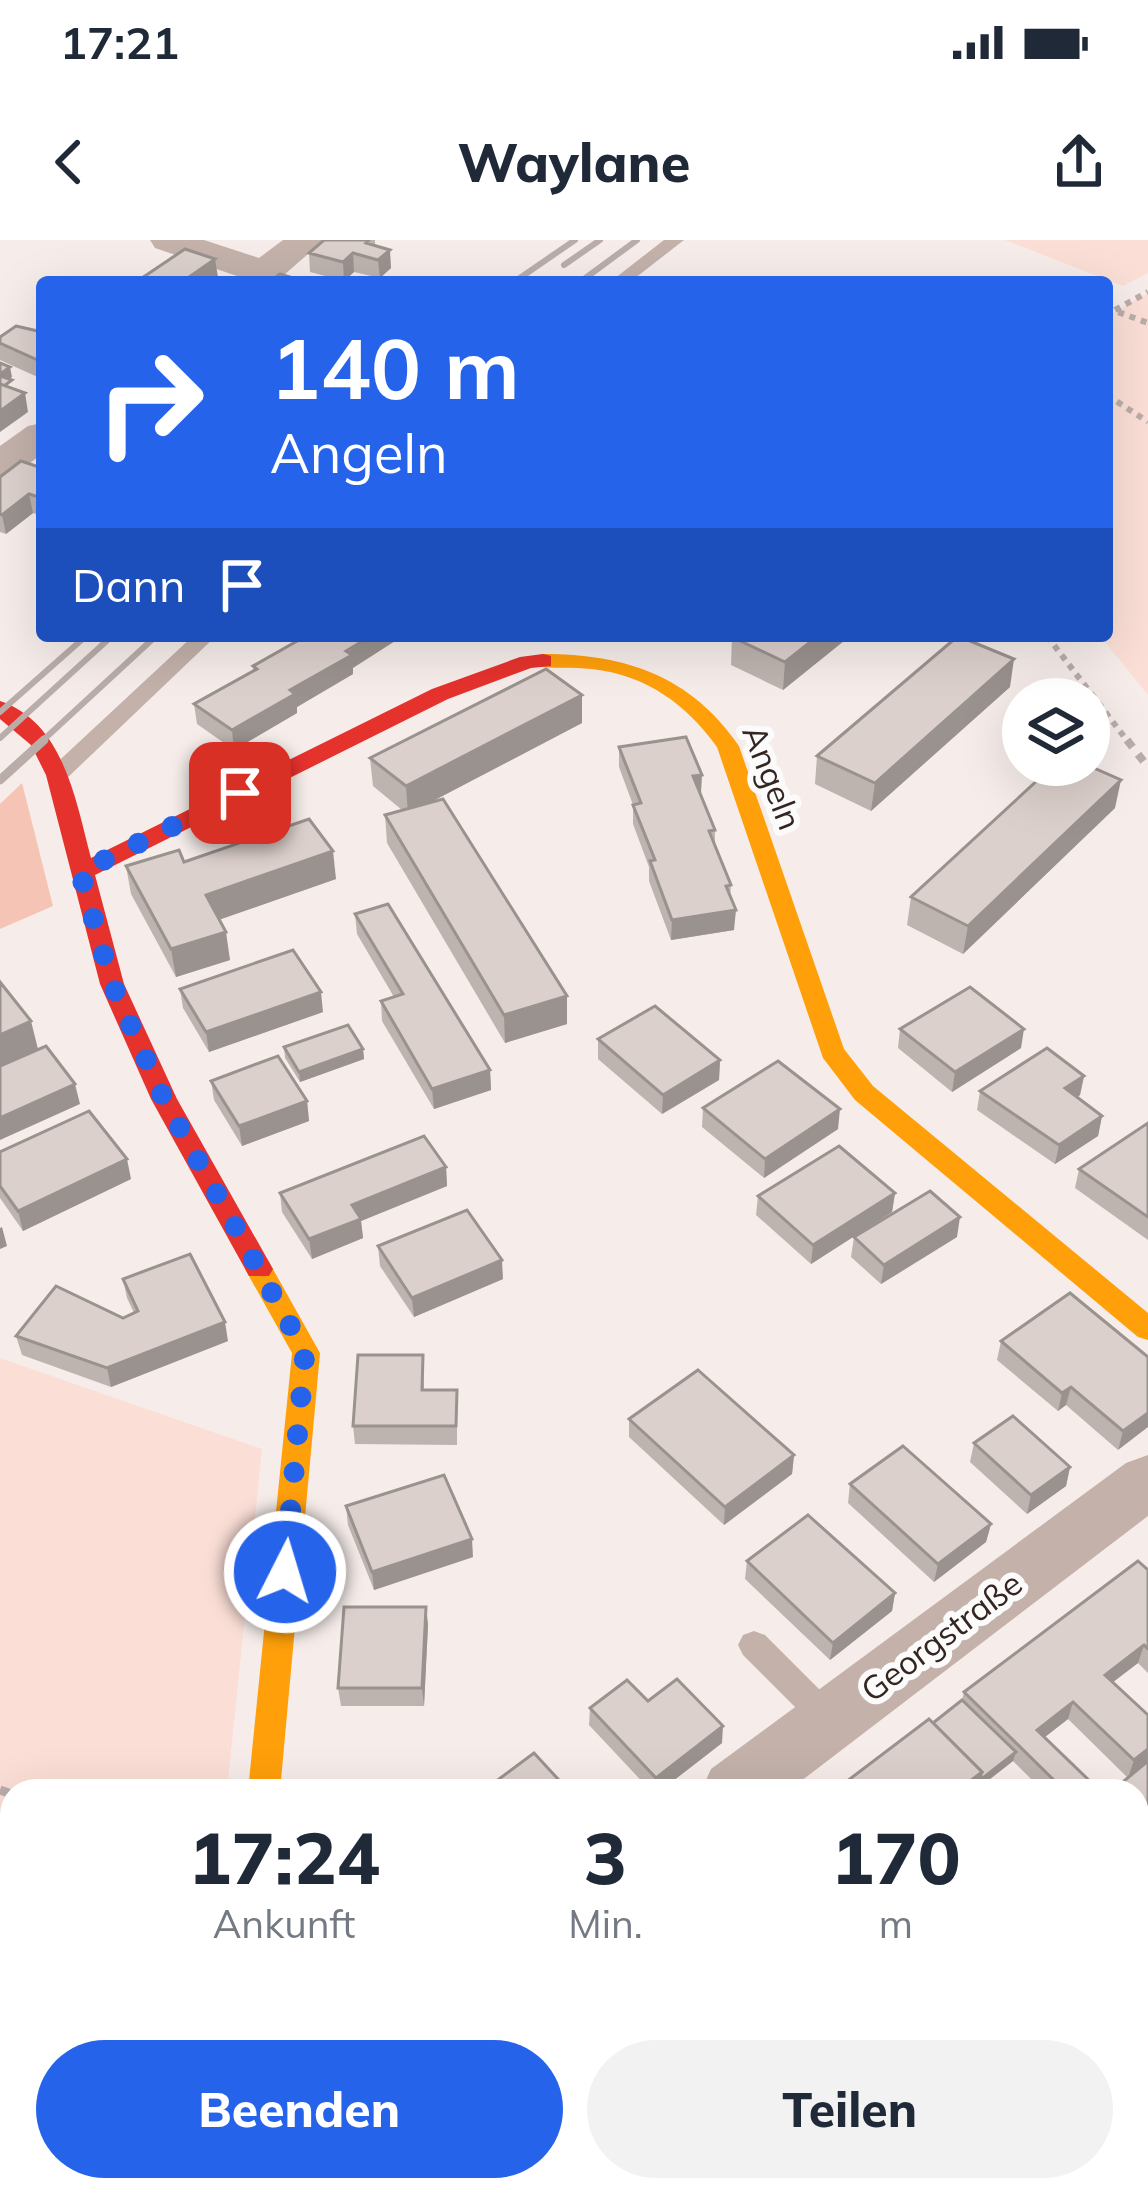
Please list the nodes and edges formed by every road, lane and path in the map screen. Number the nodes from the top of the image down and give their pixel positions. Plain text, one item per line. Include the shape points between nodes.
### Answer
1 (168, 240) edge
2 (306, 240) edge
3 (675, 240) edge
4 (257, 276) edge
5 (260, 276) edge
6 (627, 276) edge
7 (1148, 292) edge
8 (1113, 308) edge
9 (1113, 310) edge
10 (1148, 322) edge
11 (1113, 399) edge
12 (1148, 422) edge
13 (36, 438) edge
14 (0, 465) edge
15 (200, 642) edge
16 (1052, 642) edge
17 (0, 708) edge
18 (1148, 767) edge
19 (57, 775) junction
20 (80, 872) junction
21 (1148, 1329) edge
22 (1148, 1481) edge
23 (754, 1645) dead end
24 (829, 1720) junction
25 (265, 1779) edge
26 (751, 1779) edge

1 - 4 street
2 - 5 street
3 - 6 lane
7 - 8 path
9 - 10 path
11 - 12 path
13 - 14 street
15 - 19 lane
16 - 18 path
17 - 19 street via 40,741
19 - 20 street
20 - 21 street, Angeln via 440,694 528,662 631,670 676,688 706,711 728,746 832,1052 864,1093
20 - 25 street via 112,984 164,1099 305,1352
22 - 24 street, Georgstraße
23 - 24 lane
24 - 26 street, Georgstraße

